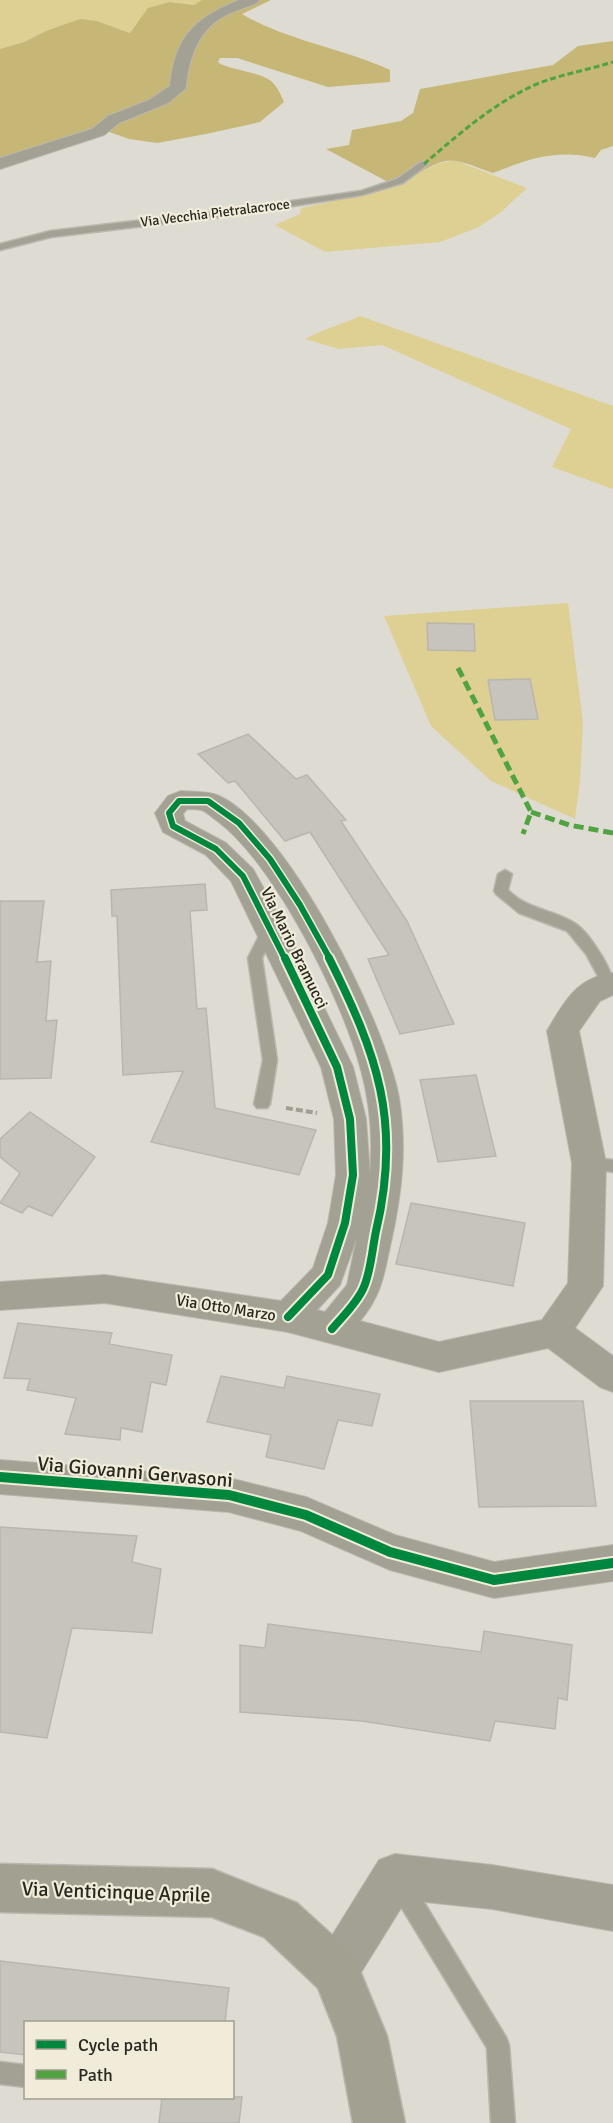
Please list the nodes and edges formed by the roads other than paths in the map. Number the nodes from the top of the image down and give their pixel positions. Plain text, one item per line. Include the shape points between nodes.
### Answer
1 (252, 0) edge
2 (0, 164) edge
3 (424, 164) dead end
4 (0, 248) edge
5 (505, 874) dead end
6 (270, 927) junction
7 (611, 984) edge
8 (262, 1104) road end
9 (601, 1164) edge
10 (0, 1296) edge
11 (288, 1317) junction
12 (332, 1329) junction
13 (553, 1332) junction
14 (613, 1376) edge
15 (0, 1477) edge
16 (613, 1563) edge
17 (395, 1876) junction
18 (0, 1888) edge
19 (613, 1908) edge
20 (336, 1971) junction
21 (0, 2073) edge
22 (24, 2076) edge
23 (379, 2123) edge
24 (503, 2123) edge

1 - 2 street via 215,15 198,29 188,43 178,77 180,84 164,101 114,118 106,129
3 - 4 lane, Via Vecchia Pietralacroce via 400,181 362,193 51,234
5 - 7 lane via 501,891 512,904 568,925 597,957
6 - 8 lane via 255,958 270,1060
6 - 11 street, Via Mario Bramucci via 337,1067 350,1119 353,1175 345,1223 328,1275
6 - 12 street, Via Mario Bramucci via 243,876 216,849 173,826 169,813 180,801 195,798 222,809 271,862 333,961 377,1069 385,1118 386,1177 363,1289
7 - 9 street via 587,994 563,1031
9 - 13 street via 585,1286
10 - 11 street, Via Otto Marzo via 105,1289
11 - 12 street, Via Otto Marzo
12 - 13 street, Via Otto Marzo via 439,1357
13 - 14 street
15 - 16 street, Via Giovanni Gervasoni via 229,1495 306,1515 390,1552 494,1580
17 - 19 street via 492,1887
17 - 20 street
17 - 24 lane via 498,2045
18 - 20 street, Via Venticinque Aprile via 212,1893 280,1920
20 - 23 street, Via Venticinque Aprile via 362,2036
21 - 22 lane

